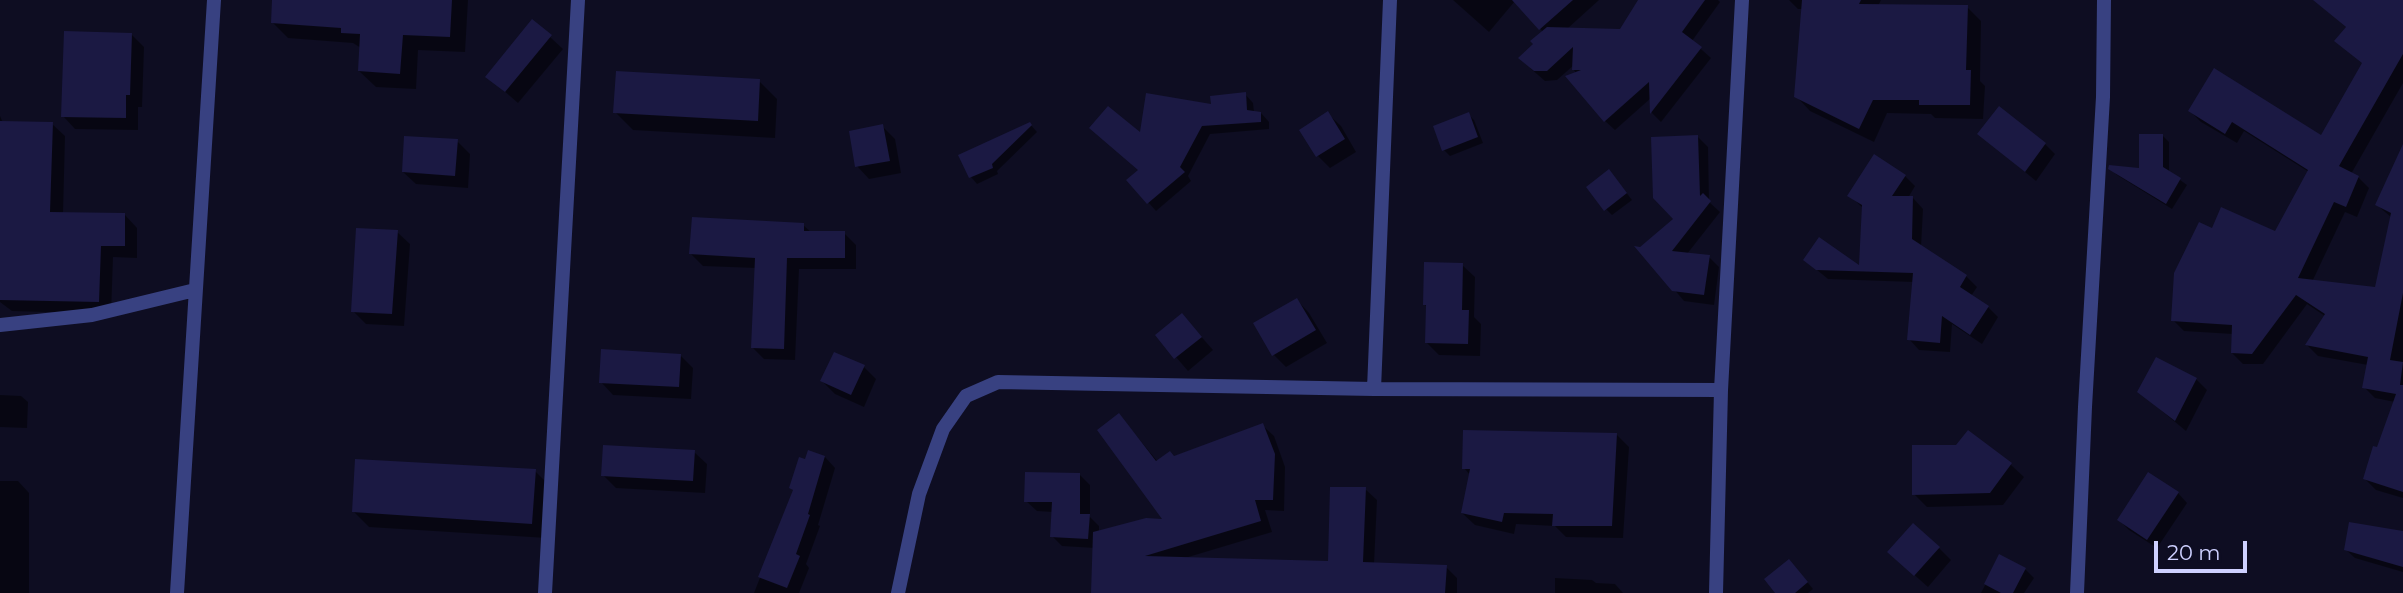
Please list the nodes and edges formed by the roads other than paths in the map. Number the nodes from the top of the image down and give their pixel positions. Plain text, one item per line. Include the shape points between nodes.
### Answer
1 (214, 0) edge
2 (578, 0) edge
3 (1391, 0) edge
4 (1742, 0) edge
5 (2104, 0) edge
6 (195, 290) junction
7 (0, 325) edge
8 (1374, 389) junction
9 (1721, 390) junction
10 (177, 593) edge
11 (545, 593) edge
12 (898, 593) edge
13 (1716, 593) edge
14 (2077, 593) edge

1 - 6 street
2 - 11 street
3 - 8 street
4 - 9 street
5 - 14 street
6 - 7 street via 92,315
6 - 10 street
8 - 9 street
8 - 12 street via 998,382 966,396 943,429 919,494
9 - 13 street

